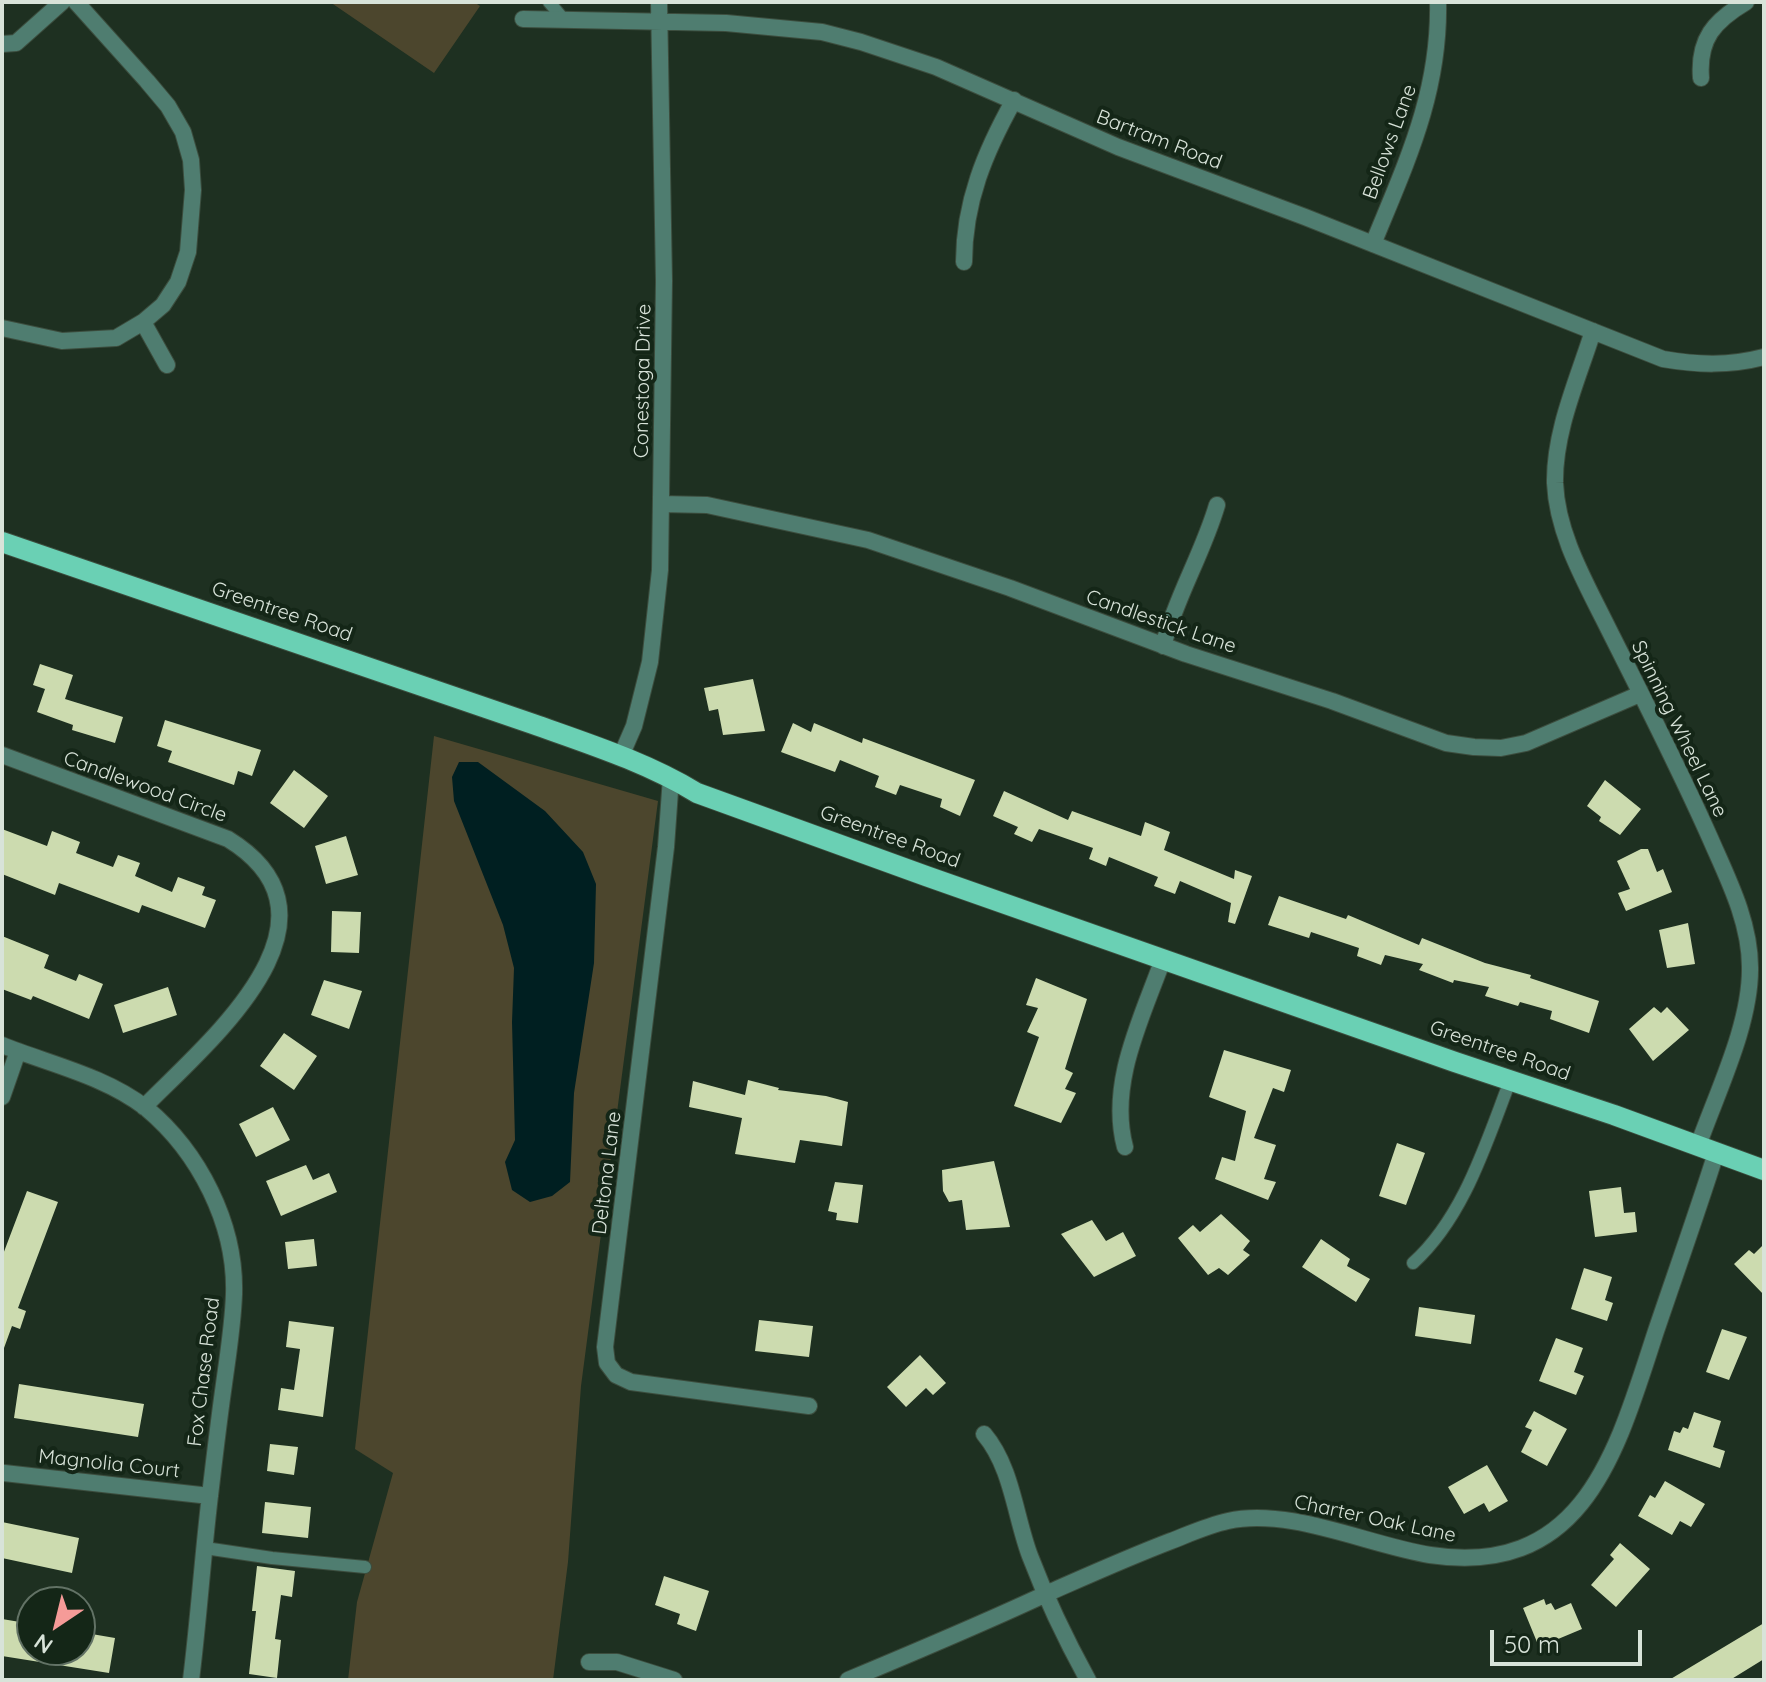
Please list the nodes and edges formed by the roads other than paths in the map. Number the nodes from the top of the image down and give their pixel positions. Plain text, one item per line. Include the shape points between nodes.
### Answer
1 (62, 2) edge
2 (76, 2) edge
3 (549, 2) edge
4 (659, 2) edge
5 (1438, 2) edge
6 (1746, 2) edge
7 (523, 19) dead end
8 (565, 21) junction
9 (660, 23) junction
10 (2, 44) edge
11 (1701, 78) dead end
12 (1014, 100) junction
13 (1373, 244) junction
14 (964, 262) dead end
15 (143, 322) junction
16 (2, 328) edge
17 (1593, 331) junction
18 (1764, 357) edge
19 (167, 365) dead end
20 (661, 504) junction
21 (1217, 505) dead end
22 (2, 542) edge
23 (1163, 646) junction
24 (1640, 694) junction
25 (2, 755) edge
26 (621, 756) junction
27 (671, 777) junction
28 (1163, 959) junction
29 (10, 1048) edge
30 (1510, 1081) junction
31 (2, 1097) edge
32 (144, 1107) junction
33 (1125, 1147) dead end
34 (1707, 1150) junction
35 (1764, 1170) edge
36 (1413, 1263) dead end
37 (809, 1406) dead end
38 (984, 1434) dead end
39 (4, 1473) edge
40 (210, 1496) junction
41 (205, 1548) junction
42 (365, 1567) dead end
43 (1045, 1595) junction
44 (589, 1662) dead end
45 (191, 1680) edge
46 (674, 1680) edge
47 (848, 1680) edge
48 (1088, 1680) edge

1 - 10 street via 16,43
2 - 15 street via 168,106 191,160 188,252 178,282
3 - 8 lane
4 - 9 street, Conestoga Drive
5 - 13 street, Bellows Lane via 1432,83
6 - 11 street via 1707,36
7 - 8 street, Bartram Road
8 - 9 street, Bartram Road
9 - 12 street, Bartram Road via 822,32 898,54
9 - 20 street, Conestoga Drive
12 - 13 street, Bartram Road via 1118,147
12 - 14 street via 976,182 965,227
13 - 17 street, Bartram Road
15 - 16 street via 116,338 62,341
15 - 19 street
17 - 18 street, Bartram Road via 1663,359 1694,364
17 - 24 street, Spinning Wheel Lane via 1557,455 1557,504 1573,554
20 - 23 street, Candlestick Lane via 707,505 868,540
20 - 26 street, Conestoga Drive via 655,634 634,726
21 - 23 street
22 - 26 main road, Greentree Road
23 - 24 street, Candlestick Lane via 1446,743 1474,747 1526,743
24 - 34 street, Spinning Wheel Lane via 1728,877 1751,965 1744,1020
25 - 32 street, Candlewood Circle via 228,839 247,851 273,883 280,922 277,942 258,982
26 - 27 main road, Greentree Road
27 - 28 main road, Greentree Road via 697,793
27 - 37 street, Deltona Lane via 607,1363 616,1375 647,1386
28 - 30 main road, Greentree Road
28 - 33 street via 1121,1085
29 - 31 street
29 - 32 street, Fox Chase Road via 116,1089
30 - 34 main road, Greentree Road
30 - 36 lane via 1454,1211 1432,1246
32 - 40 street, Fox Chase Road via 200,1170 214,1198 231,1260 232,1324
34 - 35 main road, Greentree Road
34 - 43 street, Charter Oak Lane via 1619,1438 1594,1486 1556,1528 1507,1554 1459,1558 1406,1551 1277,1519 1227,1521
38 - 43 street via 999,1457
39 - 40 street, Magnolia Court
40 - 41 street, Fox Chase Road
41 - 42 lane
41 - 45 street, Fox Chase Road
43 - 47 street, Charter Oak Lane
43 - 48 street
44 - 46 street via 617,1662

